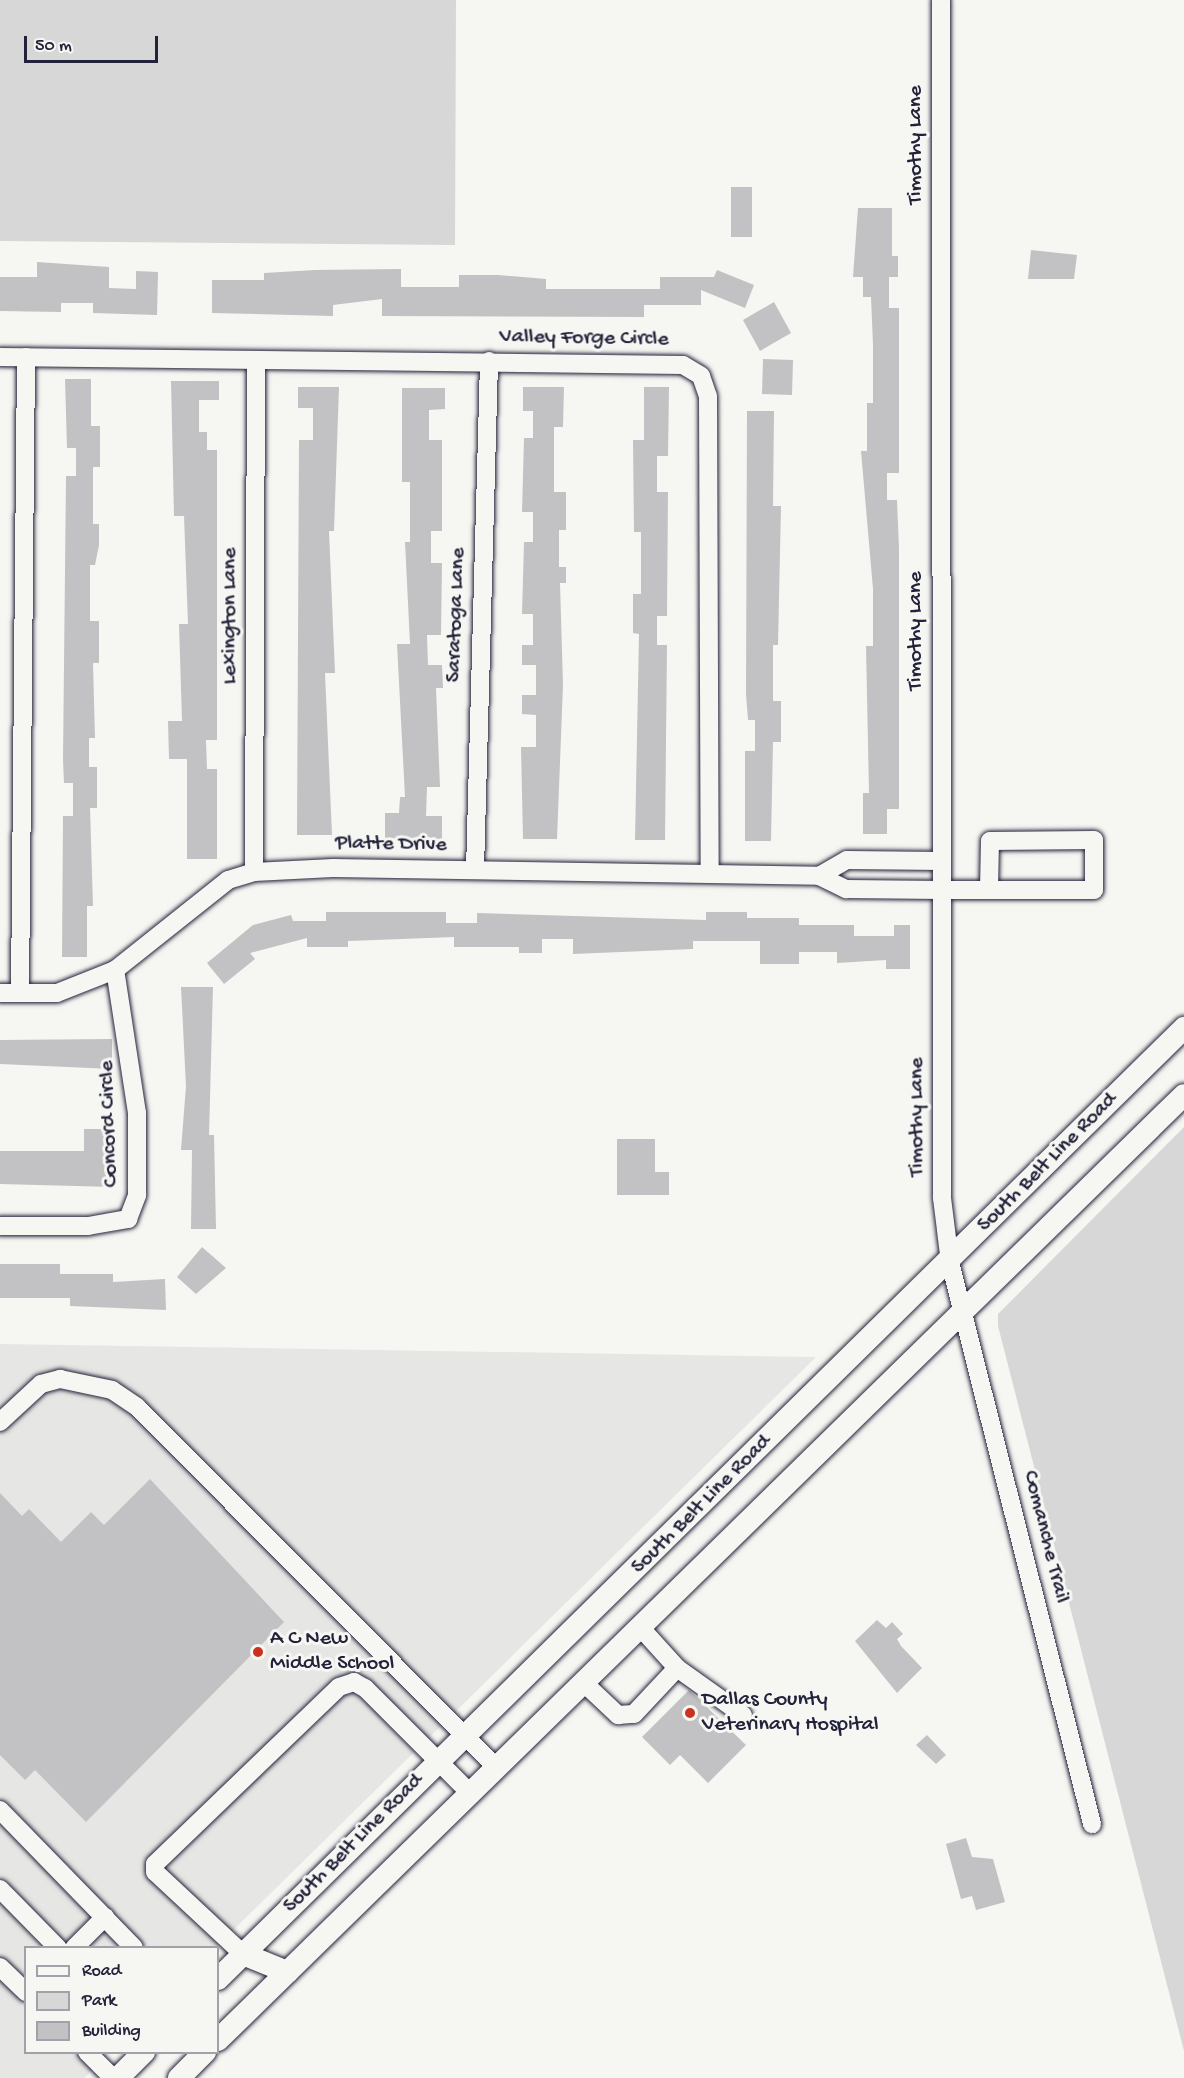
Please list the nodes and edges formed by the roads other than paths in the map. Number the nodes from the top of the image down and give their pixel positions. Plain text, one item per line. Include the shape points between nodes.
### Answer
1 (941, 0) edge
2 (0, 357) edge
3 (26, 357) junction
4 (256, 360) junction
5 (489, 361) junction
6 (942, 861) junction
7 (475, 870) junction
8 (254, 872) junction
9 (710, 874) junction
10 (819, 876) junction
11 (942, 890) junction
12 (989, 890) junction
13 (115, 970) junction
14 (0, 993) edge
15 (20, 993) junction
16 (1184, 1028) edge
17 (1183, 1098) edge
18 (0, 1226) edge
19 (950, 1262) junction
20 (963, 1315) junction
21 (0, 1422) edge
22 (640, 1627) junction
23 (678, 1668) junction
24 (584, 1683) junction
25 (743, 1715) dead end
26 (464, 1737) junction
27 (438, 1761) junction
28 (496, 1768) junction
29 (471, 1794) junction
30 (0, 1810) edge
31 (1092, 1824) dead end
32 (0, 1889) edge
33 (105, 1917) junction
34 (57, 1946) edge
35 (75, 1946) edge
36 (133, 1946) edge
37 (243, 1954) junction
38 (0, 1967) edge
39 (287, 1972) junction
40 (219, 1978) edge
41 (24, 1990) edge
42 (219, 2039) edge
43 (89, 2054) edge
44 (142, 2054) edge
45 (187, 2054) edge
46 (203, 2054) edge
47 (180, 2077) edge
48 (112, 2078) edge
49 (118, 2078) edge

1 - 6 street, Timothy Lane
2 - 3 street, Valley Forge Circle
3 - 4 street, Valley Forge Circle
3 - 15 street
4 - 5 street, Valley Forge Circle
4 - 8 street, Lexington Lane
5 - 7 street, Saratoga Lane
5 - 9 street, Valley Forge Circle via 683,365 701,376 708,396
6 - 10 street via 847,860
6 - 11 street, Timothy Lane
7 - 8 street, Platte Drive via 289,868
7 - 9 street, Platte Drive
8 - 13 street, Platte Drive via 228,880
9 - 10 street, Platte Drive
10 - 11 street, Platte Drive via 846,889
11 - 12 street, Platte Drive
11 - 19 street, Timothy Lane via 942,1198
12 - 12 street, Platte Drive via 1094,890 1094,840 990,841
13 - 15 street, Platte Drive via 57,993
13 - 18 street, Concord Circle via 137,1113 137,1195 128,1219 88,1226
14 - 15 street, Platte Drive
16 - 19 main road, South Belt Line Road
17 - 20 main road, South Belt Line Road
19 - 20 street, Comanche Trail
19 - 26 main road, South Belt Line Road
20 - 22 main road, South Belt Line Road
20 - 31 street, Comanche Trail
21 - 26 street via 41,1384 60,1379 112,1390 137,1407
22 - 23 street
22 - 24 main road, South Belt Line Road
23 - 24 street via 634,1714 618,1715
23 - 25 street
24 - 28 main road, South Belt Line Road
26 - 27 main road, South Belt Line Road
26 - 28 street
27 - 29 street
27 - 37 main road, South Belt Line Road
27 - 37 street via 365,1688 354,1682 339,1687 155,1864 155,1872
28 - 29 main road, South Belt Line Road
29 - 39 main road, South Belt Line Road
30 - 33 street
32 - 34 street
33 - 35 street
33 - 36 street
37 - 39 main road
37 - 40 main road, South Belt Line Road
38 - 41 street
39 - 42 main road, South Belt Line Road
43 - 48 street
44 - 49 main road
45 - 47 main road
46 - 47 main road

